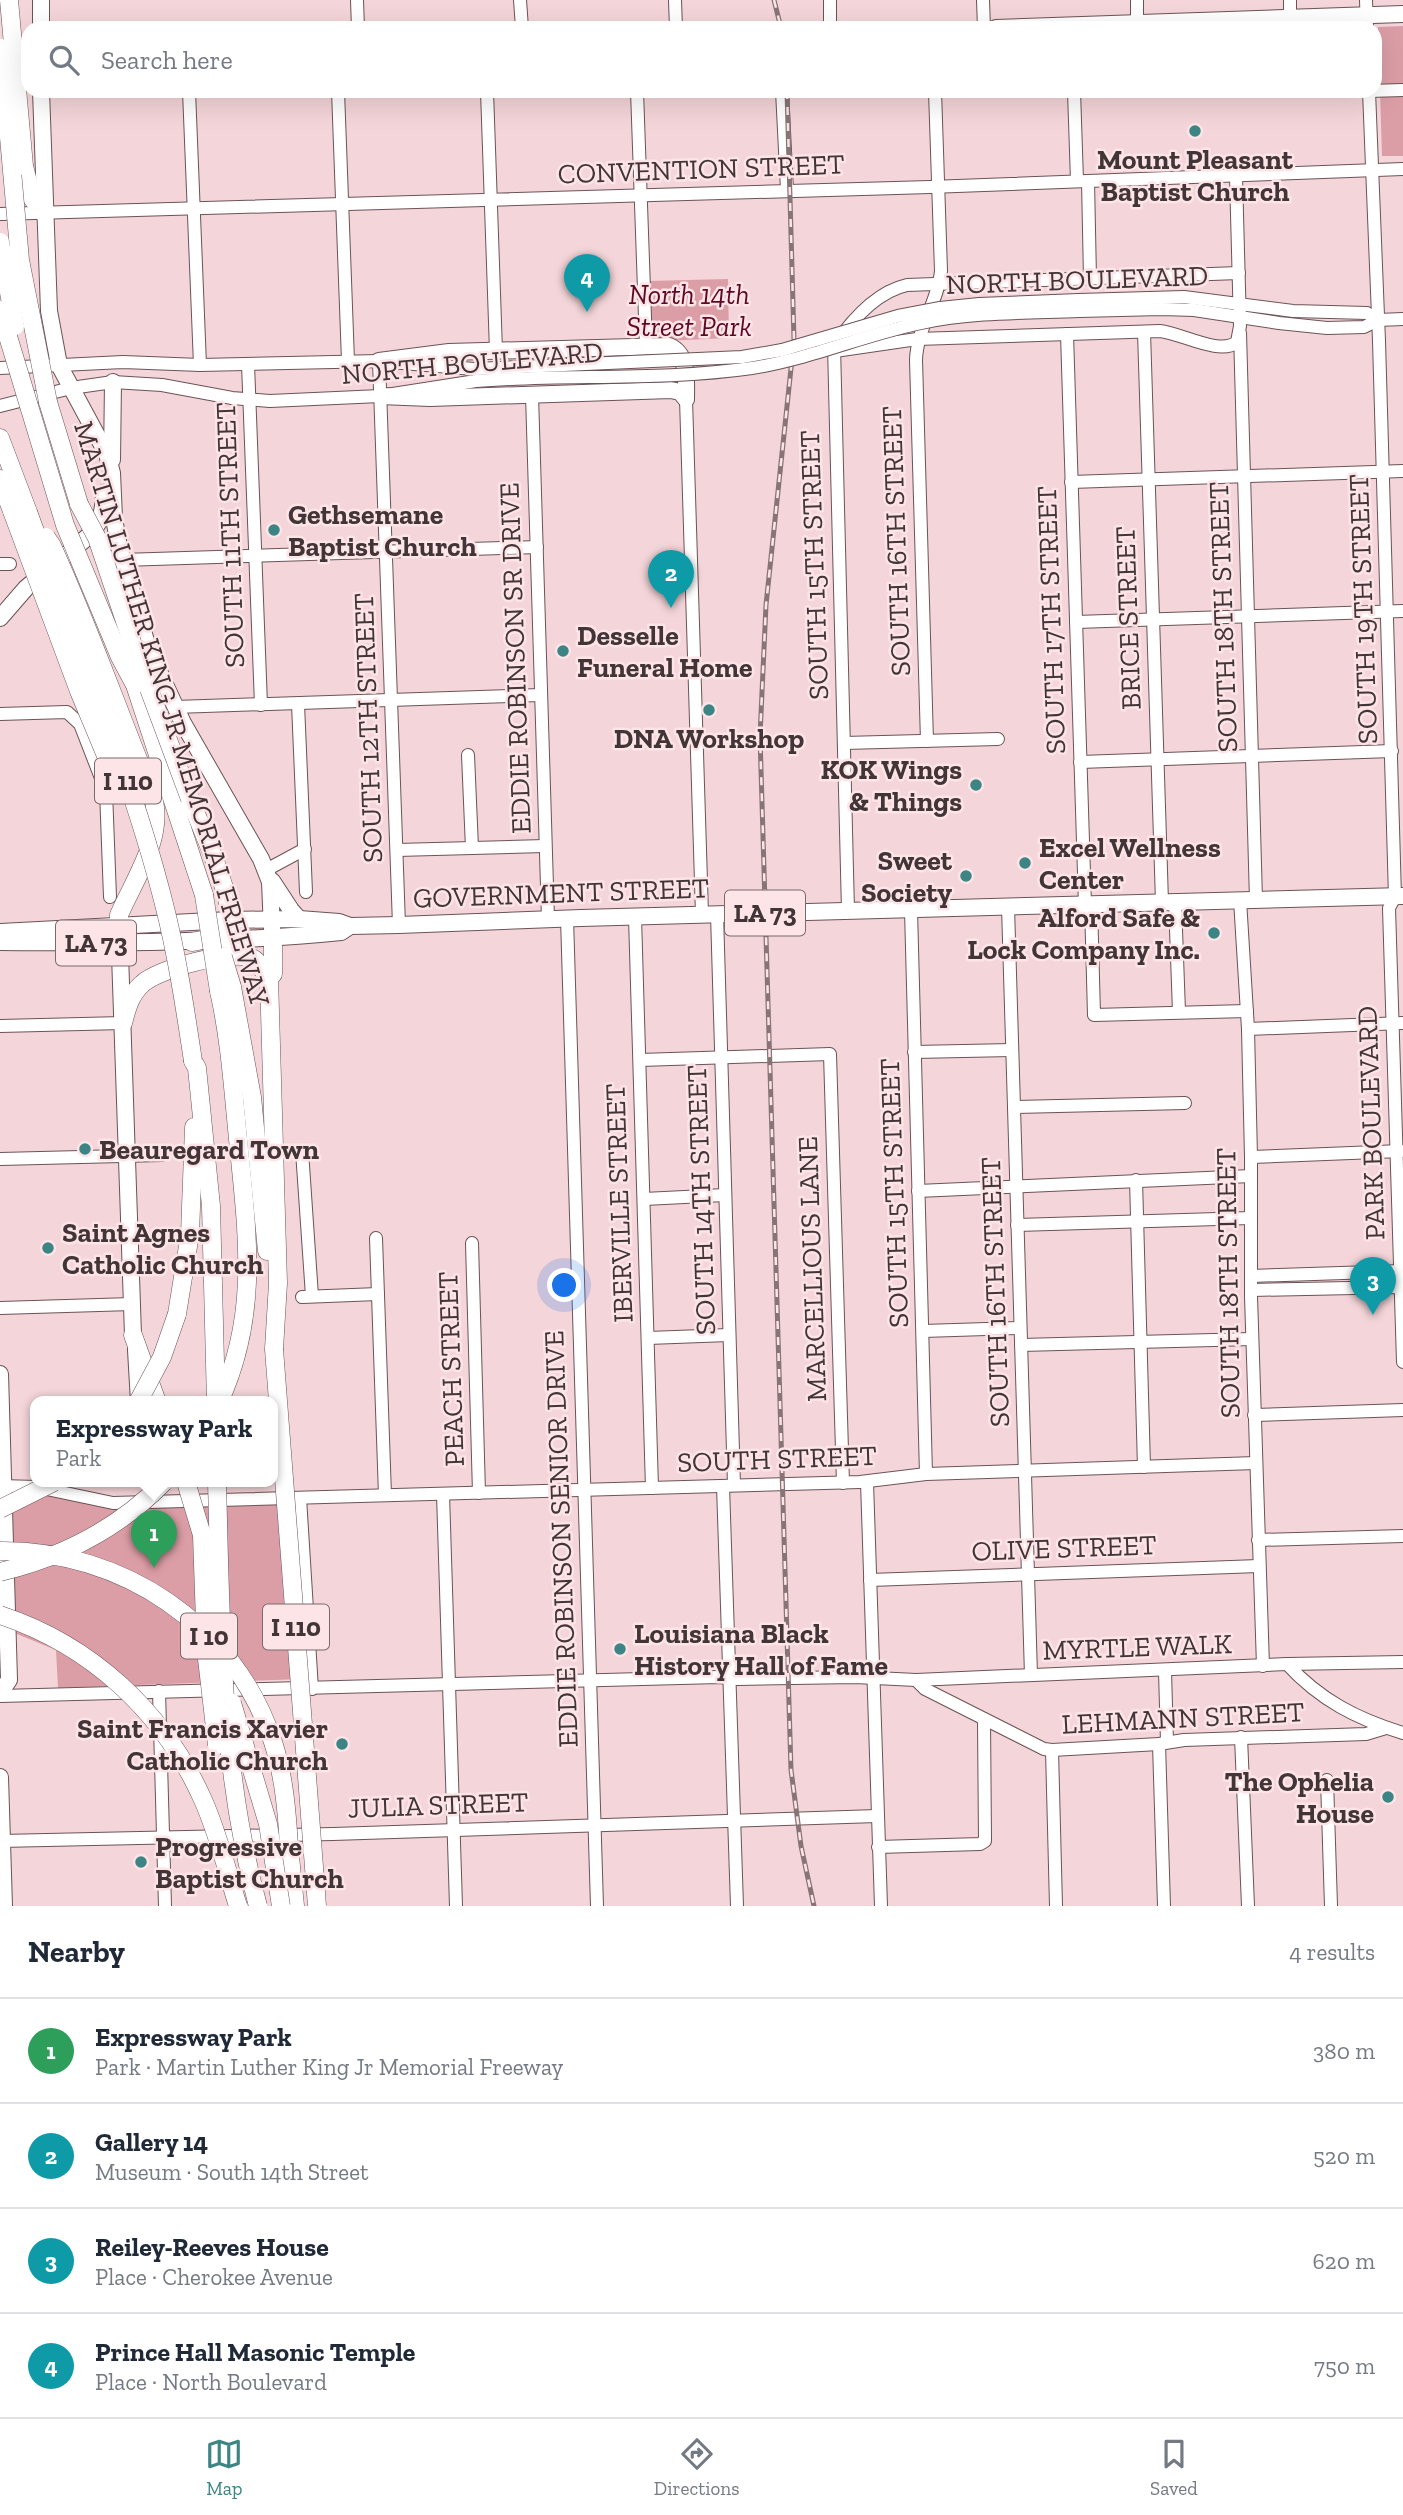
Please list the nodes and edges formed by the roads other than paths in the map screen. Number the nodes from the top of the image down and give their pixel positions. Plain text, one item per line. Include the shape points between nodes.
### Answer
1 (9, 0) edge
2 (41, 0) edge
3 (357, 0) edge
4 (520, 0) edge
5 (675, 0) edge
6 (830, 0) edge
7 (983, 0) edge
8 (1137, 0) edge
9 (1290, 0) edge
10 (1403, 14) edge
11 (1366, 15) edge
12 (1290, 18) junction
13 (41, 21) edge
14 (358, 21) edge
15 (522, 21) edge
16 (676, 21) edge
17 (830, 21) edge
18 (984, 21) edge
19 (1138, 21) edge
20 (1199, 21) edge
21 (0, 46) edge
22 (21, 60) edge
23 (0, 61) edge
24 (21, 72) edge
25 (0, 89) edge
26 (1403, 90) edge
27 (1382, 91) edge
28 (41, 98) edge
29 (189, 98) edge
30 (338, 98) edge
31 (487, 98) edge
32 (637, 98) edge
33 (782, 98) edge
34 (935, 98) edge
35 (1075, 98) edge
36 (1369, 98) edge
37 (1403, 169) edge
38 (1373, 170) junction
39 (1236, 176) junction
40 (1082, 181) junction
41 (939, 187) junction
42 (787, 190) junction
43 (641, 194) junction
44 (492, 200) junction
45 (342, 203) junction
46 (192, 208) junction
47 (0, 214) edge
48 (45, 214) junction
49 (0, 242) edge
50 (1239, 273) junction
51 (1090, 278) junction
52 (939, 284) junction
53 (907, 285) junction
54 (1239, 303) junction
55 (1079, 306) junction
56 (0, 310) edge
57 (928, 311) junction
58 (1239, 317) junction
59 (1403, 319) edge
60 (1378, 320) junction
61 (1144, 332) junction
62 (1240, 333) junction
63 (1067, 334) junction
64 (917, 339) junction
65 (646, 346) junction
66 (496, 351) junction
67 (832, 351) junction
68 (348, 361) junction
69 (379, 361) junction
70 (248, 364) junction
71 (59, 365) junction
72 (200, 365) junction
73 (0, 368) edge
74 (475, 375) junction
75 (113, 382) junction
76 (71, 388) junction
77 (531, 395) junction
78 (380, 396) junction
79 (686, 399) junction
80 (250, 400) junction
81 (48, 402) junction
82 (0, 406) edge
83 (96, 433) junction
84 (0, 438) edge
85 (0, 447) edge
86 (4, 471) edge
87 (1403, 471) edge
88 (1383, 472) junction
89 (112, 473) junction
90 (1244, 477) junction
91 (1148, 480) junction
92 (1071, 482) junction
93 (79, 504) junction
94 (20, 512) junction
95 (115, 526) junction
96 (91, 534) junction
97 (537, 547) junction
98 (385, 552) junction
99 (255, 556) junction
100 (122, 560) junction
101 (1403, 611) edge
102 (1387, 612) junction
103 (1248, 616) junction
104 (0, 618) edge
105 (1152, 619) junction
106 (1076, 622) junction
107 (135, 685) junction
108 (541, 695) junction
109 (392, 700) junction
110 (298, 704) junction
111 (261, 705) junction
112 (175, 707) junction
113 (0, 714) edge
114 (998, 739) dead end
115 (927, 741) junction
116 (844, 743) junction
117 (1392, 751) junction
118 (468, 755) dead end
119 (1252, 755) junction
120 (1157, 759) junction
121 (1080, 762) junction
122 (545, 846) junction
123 (472, 848) junction
124 (305, 849) junction
125 (397, 850) junction
126 (267, 873) junction
127 (306, 892) dead end
128 (110, 897) dead end
129 (1248, 900) junction
130 (1400, 900) edge
131 (1168, 902) junction
132 (1088, 904) junction
133 (1008, 907) junction
134 (911, 910) junction
135 (848, 911) junction
136 (709, 914) junction
137 (635, 917) junction
138 (567, 918) junction
139 (272, 919) junction
140 (299, 919) junction
141 (548, 919) junction
142 (230, 920) junction
143 (119, 925) junction
144 (399, 925) junction
145 (350, 926) junction
146 (0, 932) edge
147 (273, 938) junction
148 (0, 942) edge
149 (192, 942) junction
150 (120, 943) junction
151 (269, 978) junction
152 (225, 989) junction
153 (1247, 1011) junction
154 (1179, 1012) junction
155 (123, 1023) junction
156 (1398, 1023) edge
157 (0, 1026) edge
158 (1248, 1029) junction
159 (1012, 1050) junction
160 (914, 1052) junction
161 (722, 1057) junction
162 (640, 1060) junction
163 (194, 1066) junction
164 (1185, 1103) dead end
165 (1015, 1107) junction
166 (302, 1151) dead end
167 (1400, 1151) edge
168 (162, 1154) dead end
169 (127, 1156) junction
170 (1251, 1157) junction
171 (0, 1159) edge
172 (1251, 1176) junction
173 (1136, 1180) junction
174 (1017, 1186) junction
175 (918, 1191) junction
176 (725, 1195) junction
177 (644, 1199) junction
178 (1251, 1219) junction
179 (1136, 1222) junction
180 (1017, 1225) junction
181 (376, 1238) dead end
182 (472, 1243) dead end
183 (1402, 1271) edge
184 (273, 1282) junction
185 (1251, 1283) junction
186 (1402, 1287) edge
187 (377, 1294) junction
188 (132, 1304) junction
189 (0, 1308) edge
190 (1020, 1328) junction
191 (923, 1331) junction
192 (133, 1335) junction
193 (729, 1335) junction
194 (648, 1338) junction
195 (1252, 1339) junction
196 (1140, 1341) junction
197 (1021, 1345) junction
198 (1403, 1362) edge
199 (0, 1374) edge
200 (137, 1396) edge
201 (140, 1396) edge
202 (155, 1396) edge
203 (218, 1396) edge
204 (221, 1396) edge
205 (1403, 1410) edge
206 (1254, 1415) junction
207 (1256, 1463) junction
208 (1144, 1467) junction
209 (1025, 1471) junction
210 (926, 1474) junction
211 (843, 1482) junction
212 (867, 1482) junction
213 (728, 1485) junction
214 (2, 1486) edge
215 (30, 1487) edge
216 (37, 1487) edge
217 (44, 1487) edge
218 (152, 1487) edge
219 (159, 1487) edge
220 (188, 1487) edge
221 (218, 1487) edge
222 (652, 1488) junction
223 (584, 1490) junction
224 (479, 1493) junction
225 (443, 1494) junction
226 (385, 1495) junction
227 (300, 1498) junction
228 (153, 1502) junction
229 (0, 1508) edge
230 (1403, 1536) edge
231 (1258, 1540) junction
232 (0, 1551) edge
233 (1259, 1566) junction
234 (0, 1572) edge
235 (1028, 1574) junction
236 (870, 1580) junction
237 (0, 1615) edge
238 (1403, 1662) edge
239 (1287, 1664) junction
240 (1263, 1666) junction
241 (1165, 1671) junction
242 (1031, 1675) junction
243 (729, 1678) junction
244 (873, 1678) junction
245 (589, 1680) junction
246 (916, 1680) junction
247 (449, 1684) junction
248 (223, 1685) junction
249 (312, 1689) junction
250 (159, 1691) junction
251 (0, 1695) edge
252 (984, 1719) junction
253 (1386, 1728) junction
254 (1403, 1733) edge
255 (1241, 1737) junction
256 (1163, 1743) junction
257 (1052, 1750) junction
258 (0, 1777) edge
259 (1327, 1780) dead end
260 (877, 1816) junction
261 (733, 1820) junction
262 (594, 1825) junction
263 (240, 1828) junction
264 (454, 1829) junction
265 (163, 1837) junction
266 (1, 1841) edge
267 (878, 1847) junction
268 (4, 1906) edge
269 (165, 1906) edge
270 (237, 1906) edge
271 (258, 1906) edge
272 (281, 1906) edge
273 (295, 1906) edge
274 (317, 1906) edge
275 (456, 1906) edge
276 (597, 1906) edge
277 (737, 1906) edge
278 (881, 1906) edge
279 (1056, 1906) edge
280 (1164, 1906) edge
281 (1248, 1906) edge
282 (1331, 1906) edge

1 - 48 highway, bridge via 24,166 32,198
2 - 13 main road
3 - 14 street
4 - 15 street
5 - 16 street
6 - 17 street
7 - 18 street
8 - 19 street
9 - 12 street
10 - 11 main road
11 - 12 main road
12 - 20 main road
21 - 81 highway, MARTIN LUTHER KING JR MEMORIAL FREEWAY / I 110, bridge via 17,237
22 - 23 main road
24 - 25 highway
26 - 27 street
28 - 48 main road
29 - 46 street
30 - 45 street
31 - 44 street
32 - 43 street
33 - 42 street
34 - 41 street
35 - 40 street
36 - 38 street, SOUTH 19TH STREET
37 - 38 street, CONVENTION STREET
38 - 39 street, CONVENTION STREET
38 - 60 street, SOUTH 19TH STREET
39 - 40 street, CONVENTION STREET
39 - 50 street
40 - 41 street, CONVENTION STREET
40 - 51 street
41 - 42 street, CONVENTION STREET
41 - 52 street
42 - 43 street, CONVENTION STREET
43 - 44 street, CONVENTION STREET
43 - 65 street
44 - 45 street, CONVENTION STREET
44 - 66 street
45 - 46 street, CONVENTION STREET
45 - 68 street
46 - 48 street, CONVENTION STREET
46 - 72 street
47 - 48 street, CONVENTION STREET
48 - 71 main road via 49,311
49 - 81 highway, bridge via 22,349
50 - 51 street, NORTH BOULEVARD
50 - 54 street
51 - 52 street, NORTH BOULEVARD
52 - 53 street
52 - 57 street
53 - 57 street via 920,291
53 - 67 street via 874,301
54 - 55 street, NORTH BOULEVARD via 1184,297
54 - 58 street, NORTH BOULEVARD
54 - 60 street, NORTH BOULEVARD via 1304,312 1367,313
55 - 58 street, NORTH BOULEVARD
55 - 74 street, NORTH BOULEVARD, bridge via 979,304 931,309 742,357
56 - 107 highway, bridge via 65,525
57 - 64 street
58 - 60 street, NORTH BOULEVARD via 1327,328 1364,327
58 - 62 street, NORTH BOULEVARD
59 - 60 street, NORTH BOULEVARD
60 - 88 street, SOUTH 19TH STREET
61 - 62 street, NORTH BOULEVARD via 1167,332 1217,347 1235,344
61 - 63 street, NORTH BOULEVARD
61 - 91 street, BRICE STREET
62 - 90 street, SOUTH 18TH STREET
63 - 64 street, NORTH BOULEVARD
63 - 92 street, SOUTH 17TH STREET
64 - 67 street, NORTH BOULEVARD
64 - 115 street, SOUTH 16TH STREET
65 - 66 main road
65 - 79 main road via 669,346 681,354
66 - 69 main road
67 - 116 street, SOUTH 15TH STREET
68 - 69 street, NORTH BOULEVARD
68 - 70 street, NORTH BOULEVARD
69 - 74 street, NORTH BOULEVARD
69 - 78 street, SOUTH 12TH STREET
70 - 72 street, NORTH BOULEVARD
70 - 80 street, SOUTH 11TH STREET
71 - 72 street, NORTH BOULEVARD
71 - 73 street, NORTH BOULEVARD
71 - 76 main road
74 - 78 street, NORTH BOULEVARD
75 - 76 street, NORTH BOULEVARD
75 - 80 street, NORTH BOULEVARD
75 - 89 main road
76 - 82 street, NORTH BOULEVARD
76 - 83 main road
77 - 78 main road
77 - 79 main road via 671,390
77 - 97 street, EDDIE ROBINSON SR DRIVE
78 - 80 street, NORTH BOULEVARD
78 - 98 street, SOUTH 12TH STREET
79 - 136 street, SOUTH 14TH STREET
80 - 99 street, SOUTH 11TH STREET
81 - 93 highway, MARTIN LUTHER KING JR MEMORIAL FREEWAY / I 110
83 - 89 main road
83 - 96 main road via 93,442 102,470 104,501 101,520
84 - 86 highway, I 110
85 - 86 highway
86 - 94 highway, I 110
87 - 88 street
88 - 90 street
88 - 102 street, SOUTH 19TH STREET
89 - 95 main road
90 - 91 street
90 - 103 street, SOUTH 18TH STREET
91 - 92 street
91 - 105 street, BRICE STREET
92 - 106 street, SOUTH 17TH STREET
93 - 107 highway, MARTIN LUTHER KING JR MEMORIAL FREEWAY / I 110, bridge
93 - 142 highway, bridge via 101,548 230,907
94 - 143 highway, bridge via 52,546 152,794 156,826 119,915
94 - 163 highway, I 110, bridge via 121,762 147,841 175,949
95 - 96 main road
95 - 100 main road
96 - 104 main road via 26,588
97 - 98 street
97 - 108 street, EDDIE ROBINSON SR DRIVE
98 - 99 street
98 - 109 street, SOUTH 12TH STREET
99 - 100 street
99 - 111 street, SOUTH 11TH STREET
100 - 112 main road via 148,648
101 - 102 street
102 - 103 street
102 - 117 street, SOUTH 19TH STREET
103 - 105 street
103 - 119 street, SOUTH 18TH STREET
105 - 106 street
105 - 120 street, BRICE STREET
106 - 121 street, SOUTH 17TH STREET
107 - 152 highway, MARTIN LUTHER KING JR MEMORIAL FREEWAY / I 110, bridge via 204,895
108 - 109 street
108 - 122 street, EDDIE ROBINSON SR DRIVE
109 - 110 street
109 - 125 street, SOUTH 12TH STREET
110 - 111 street
110 - 124 street
111 - 112 street
112 - 126 main road
113 - 128 street via 67,712 80,724 106,791
114 - 115 street
115 - 116 street
116 - 135 street, SOUTH 15TH STREET
117 - 119 street
117 - 130 street, SOUTH 19TH STREET
118 - 123 street
119 - 120 street
119 - 129 street, SOUTH 18TH STREET
120 - 121 street
120 - 131 street, BRICE STREET
121 - 132 street, SOUTH 17TH STREET
122 - 123 street
122 - 141 street, EDDIE ROBINSON SR DRIVE
123 - 125 street
124 - 126 street
124 - 127 street
125 - 144 street, SOUTH 12TH STREET
126 - 139 main road
126 - 140 main road
129 - 130 main road, GOVERNMENT STREET / LA 73
129 - 131 main road, GOVERNMENT STREET / LA 73
129 - 153 street, SOUTH 18TH STREET
130 - 156 street, PARK BOULEVARD via 1389,908
131 - 132 main road, GOVERNMENT STREET / LA 73
131 - 154 street, BRICE STREET
132 - 133 main road, GOVERNMENT STREET / LA 73
132 - 154 street, SOUTH 17TH STREET via 1094,1015
133 - 134 main road, GOVERNMENT STREET / LA 73
133 - 159 street, SOUTH 16TH STREET
134 - 135 main road, GOVERNMENT STREET / LA 73
134 - 160 street, SOUTH 15TH STREET
135 - 136 main road, GOVERNMENT STREET / LA 73
136 - 137 main road, GOVERNMENT STREET / LA 73
136 - 161 street, SOUTH 14TH STREET
137 - 138 main road, GOVERNMENT STREET / LA 73
137 - 162 street, IBERVILLE STREET
138 - 141 main road, GOVERNMENT STREET / LA 73
138 - 223 street, EDDIE ROBINSON SENIOR DRIVE
139 - 140 main road, GOVERNMENT STREET / LA 73
139 - 142 main road, GOVERNMENT STREET / LA 73
139 - 147 main road
140 - 145 main road, GOVERNMENT STREET / LA 73
141 - 144 main road, GOVERNMENT STREET / LA 73
142 - 143 main road, GOVERNMENT STREET / LA 73
142 - 149 highway via 217,936
143 - 146 main road, GOVERNMENT STREET / LA 73
143 - 150 main road
144 - 145 main road, GOVERNMENT STREET / LA 73
145 - 147 main road, GOVERNMENT STREET / LA 73 via 341,932
147 - 149 main road, GOVERNMENT STREET / LA 73
147 - 151 highway via 273,974
148 - 150 main road, GOVERNMENT STREET / LA 73
149 - 150 main road, GOVERNMENT STREET / LA 73
150 - 155 main road
151 - 155 highway via 256,960 240,955 162,971 134,993
151 - 184 highway
152 - 184 highway, MARTIN LUTHER KING JR MEMORIAL FREEWAY / I 110 via 252,1097
152 - 204 highway via 248,1261 241,1340
153 - 154 street
153 - 158 street, SOUTH 18TH STREET
155 - 157 street
155 - 169 main road
156 - 158 street
156 - 167 street, PARK BOULEVARD
158 - 170 street, SOUTH 18TH STREET
159 - 160 street
159 - 165 street, SOUTH 16TH STREET
160 - 175 street, SOUTH 15TH STREET
161 - 162 street
161 - 176 street, SOUTH 14TH STREET
161 - 211 street, MARCELLIOUS LANE via 830,1054
162 - 177 street, IBERVILLE STREET
163 - 201 highway, bridge via 192,1202 185,1274 162,1357
163 - 203 highway, I 110 via 211,1206
164 - 165 street
165 - 174 street, SOUTH 16TH STREET
166 - 187 street via 307,1297
167 - 170 street
167 - 183 street, PARK BOULEVARD
168 - 169 street
169 - 171 street
169 - 188 main road
170 - 172 street, SOUTH 18TH STREET
172 - 173 street
172 - 178 street, SOUTH 18TH STREET
173 - 174 street
173 - 179 street
174 - 175 street
174 - 180 street, SOUTH 16TH STREET
175 - 191 street, SOUTH 15TH STREET
176 - 177 street
176 - 193 street, SOUTH 14TH STREET
177 - 194 street, IBERVILLE STREET
178 - 179 street
178 - 185 street, SOUTH 18TH STREET
179 - 180 street
179 - 196 street
180 - 190 street, SOUTH 16TH STREET
181 - 187 street
182 - 224 street, PEACH STREET
183 - 185 street
183 - 186 street, PARK BOULEVARD
184 - 274 highway, I 110, bridge
185 - 186 street
185 - 195 street, SOUTH 18TH STREET
186 - 198 street, PARK BOULEVARD
187 - 226 street
188 - 189 street
188 - 192 main road
190 - 191 street
190 - 197 street, SOUTH 16TH STREET
191 - 210 street, SOUTH 15TH STREET
192 - 200 street
192 - 202 highway
193 - 194 street
193 - 213 street, SOUTH 14TH STREET
194 - 222 street, IBERVILLE STREET
195 - 196 street
195 - 206 street, SOUTH 18TH STREET
196 - 197 street
196 - 208 street
197 - 209 street, SOUTH 16TH STREET
199 - 214 main road
205 - 206 street
206 - 207 street, SOUTH 18TH STREET
207 - 208 street, SOUTH STREET
207 - 231 street, SOUTH 18TH STREET
208 - 209 street, SOUTH STREET
209 - 210 street, SOUTH STREET
209 - 235 street, SOUTH 16TH STREET
210 - 212 street, SOUTH STREET
211 - 212 street, SOUTH STREET
211 - 213 street, SOUTH STREET
212 - 236 street
213 - 222 street, SOUTH STREET
213 - 243 street, SOUTH 14TH STREET
214 - 215 street, SOUTH STREET
214 - 251 main road via 9,1680
216 - 228 street, SOUTH STREET via 103,1502
217 - 229 highway, bridge
218 - 228 street
219 - 234 highway, bridge via 130,1513 84,1543
220 - 263 highway, bridge via 202,1535 214,1729
221 - 248 highway, I 110, bridge
222 - 223 street, SOUTH STREET
223 - 224 street, SOUTH STREET
223 - 245 street, EDDIE ROBINSON SENIOR DRIVE
224 - 225 street, SOUTH STREET
225 - 226 street, SOUTH STREET
225 - 247 street
226 - 227 street, SOUTH STREET
227 - 228 street, SOUTH STREET
227 - 249 street
230 - 231 street
231 - 233 street, SOUTH 18TH STREET
232 - 273 highway, I 10, bridge via 66,1557 114,1572 170,1602 218,1645 254,1698 277,1755
233 - 235 street, OLIVE STREET
233 - 240 street, SOUTH 18TH STREET
235 - 236 street, OLIVE STREET
235 - 242 street, SOUTH 16TH STREET
236 - 244 street
237 - 270 highway, bridge via 39,1630 80,1654 119,1683 152,1718 180,1756 203,1800
238 - 239 street, MYRTLE WALK
239 - 240 street, MYRTLE WALK
239 - 253 street via 1330,1703
240 - 241 street, MYRTLE WALK
241 - 242 street, MYRTLE WALK
241 - 256 street
242 - 246 street, MYRTLE WALK
243 - 244 street, MYRTLE WALK
243 - 245 street, MYRTLE WALK
243 - 261 street, SOUTH 14TH STREET
244 - 246 street, MYRTLE WALK
244 - 260 street
245 - 247 street, MYRTLE WALK
245 - 262 street, EDDIE ROBINSON SENIOR DRIVE
246 - 252 street, LEHMANN STREET
247 - 249 street, MYRTLE WALK
247 - 264 street
248 - 263 highway, I 110, bridge
248 - 272 highway, bridge via 268,1824
249 - 250 street, MYRTLE WALK
250 - 251 street, MYRTLE WALK
250 - 265 street
252 - 257 street, LEHMANN STREET
252 - 267 street via 985,1841
253 - 254 street
253 - 255 street, LEHMANN STREET via 1366,1734
255 - 256 street, LEHMANN STREET
255 - 281 street
256 - 257 street, LEHMANN STREET
256 - 280 street
257 - 279 street
258 - 266 main road
259 - 282 street
260 - 261 street, JULIA STREET
260 - 267 street
261 - 262 street, JULIA STREET
261 - 277 street, SOUTH 14TH STREET
262 - 264 street, JULIA STREET
262 - 276 street, EDDIE ROBINSON SENIOR DRIVE
263 - 271 highway, I 110, bridge
264 - 265 street, JULIA STREET
264 - 275 street
265 - 266 street, JULIA STREET
265 - 269 street
266 - 268 main road
267 - 278 street

